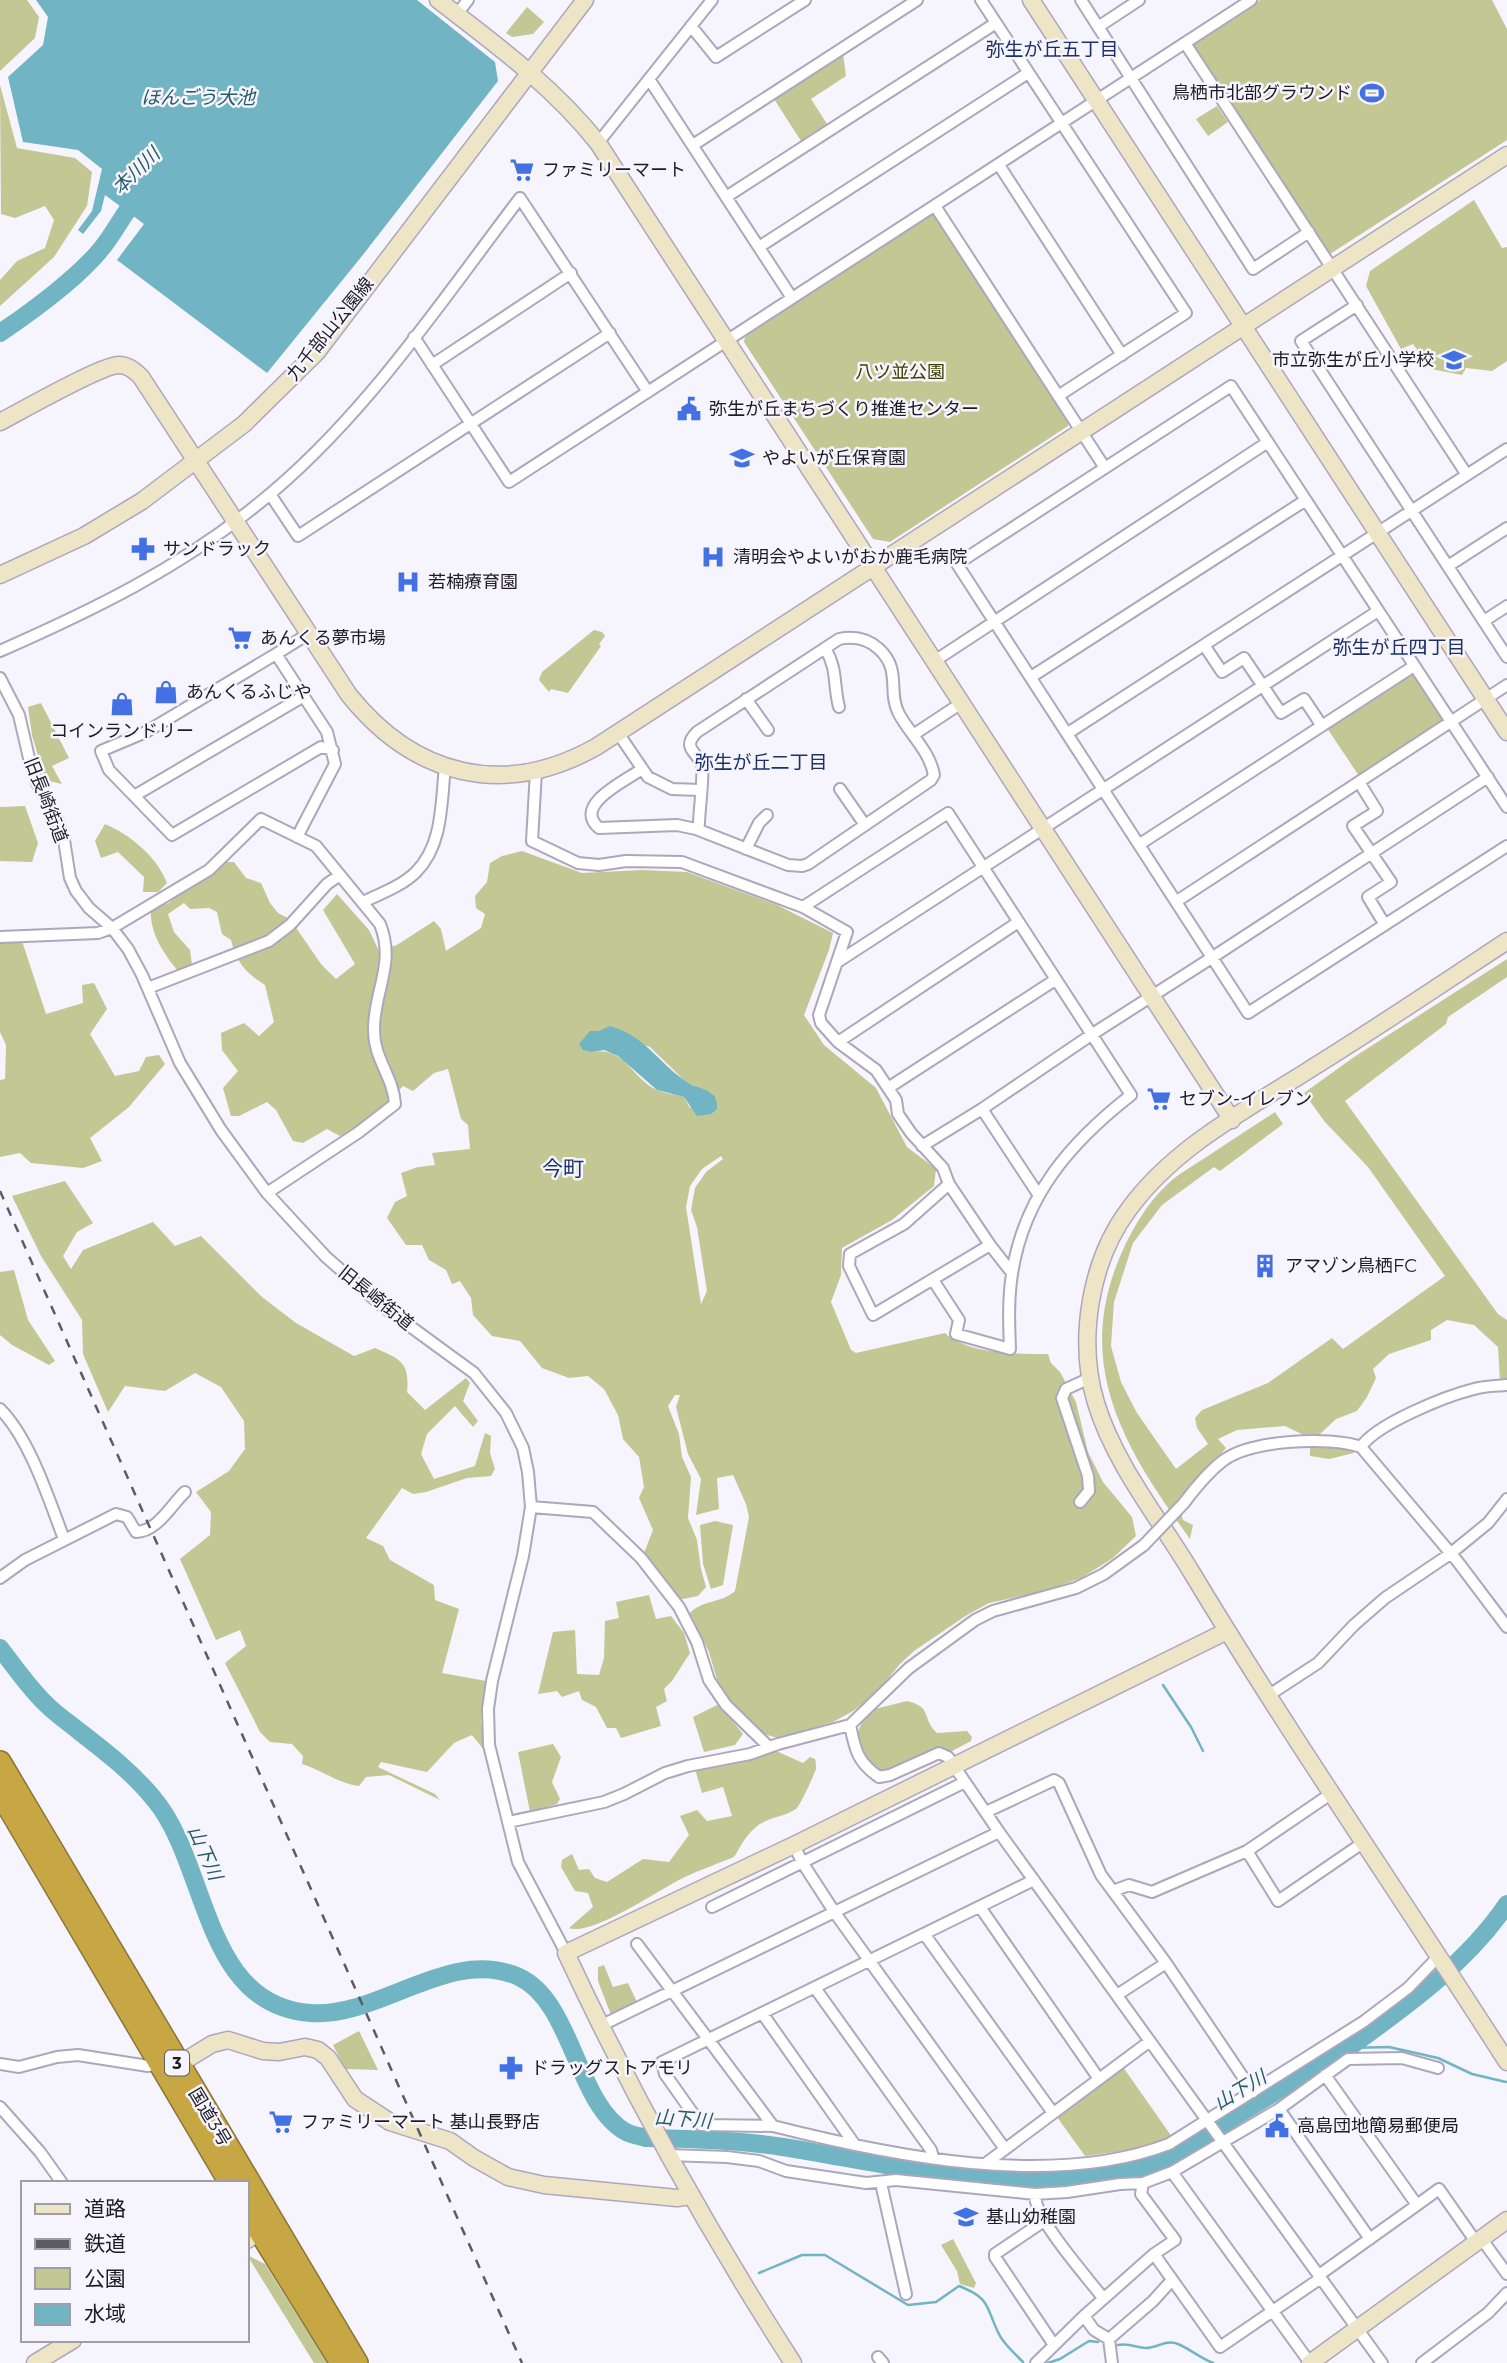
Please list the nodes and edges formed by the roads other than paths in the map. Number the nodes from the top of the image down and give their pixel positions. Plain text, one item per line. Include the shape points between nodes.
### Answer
1 (438, 0) edge
2 (468, 0) edge
3 (585, 0) edge
4 (712, 0) edge
5 (805, 0) edge
6 (917, 0) edge
7 (981, 0) edge
8 (1031, 0) edge
9 (1081, 0) edge
10 (1139, 0) edge
11 (1251, 0) edge
12 (457, 15) junction
13 (996, 23) junction
14 (691, 26) junction
15 (1098, 27) junction
16 (1185, 43) junction
17 (529, 72) junction
18 (1028, 73) junction
19 (649, 79) junction
20 (1131, 79) junction
21 (1097, 101) junction
22 (1062, 124) junction
23 (598, 143) junction
24 (692, 145) junction
25 (1507, 155) edge
26 (999, 165) junction
27 (726, 197) junction
28 (935, 206) junction
29 (1309, 232) junction
30 (759, 247) junction
31 (1333, 269) junction
32 (571, 273) junction
33 (792, 298) junction
34 (1356, 305) junction
35 (1243, 328) junction
36 (610, 333) junction
37 (414, 337) junction
38 (726, 341) junction
39 (1122, 355) junction
40 (432, 365) junction
41 (648, 391) junction
42 (1058, 396) junction
43 (0, 422) edge
44 (471, 424) junction
45 (1082, 432) junction
46 (1268, 442) junction
47 (1507, 449) edge
48 (197, 461) junction
49 (1105, 468) junction
50 (1467, 475) junction
51 (270, 494) junction
52 (1306, 500) junction
53 (1412, 510) junction
54 (235, 523) junction
55 (1507, 528) edge
56 (1376, 533) junction
57 (1342, 555) junction
58 (1448, 566) junction
59 (873, 568) junction
60 (0, 575) edge
61 (1507, 606) edge
62 (1378, 611) junction
63 (995, 621) junction
64 (1484, 621) junction
65 (308, 634) junction
66 (1204, 645) junction
67 (825, 648) junction
68 (0, 651) edge
69 (276, 654) junction
70 (1507, 657) edge
71 (933, 662) junction
72 (1415, 666) junction
73 (1031, 677) junction
74 (0, 678) edge
75 (1507, 685) edge
76 (1263, 686) junction
77 (304, 696) junction
78 (746, 699) junction
79 (1486, 700) junction
80 (960, 704) junction
81 (839, 707) dead end
82 (1451, 722) junction
83 (1322, 726) junction
84 (768, 730) dead end
85 (1507, 732) edge
86 (618, 733) junction
87 (1068, 733) junction
88 (913, 735) junction
89 (333, 750) junction
90 (445, 767) junction
91 (642, 769) junction
92 (536, 771) junction
93 (1488, 777) junction
94 (1359, 782) junction
95 (840, 789) dead end
96 (700, 790) junction
97 (1105, 790) junction
98 (134, 796) junction
99 (1507, 807) edge
100 (767, 815) dead end
101 (865, 825) junction
102 (696, 829) junction
103 (1043, 830) junction
104 (297, 837) junction
105 (1140, 844) junction
106 (1507, 846) edge
107 (746, 849) junction
108 (1372, 853) junction
109 (982, 869) junction
110 (340, 875) junction
111 (1177, 901) junction
112 (363, 902) junction
113 (803, 907) junction
114 (1017, 923) junction
115 (1385, 925) junction
116 (112, 928) junction
117 (0, 937) edge
118 (1507, 941) edge
119 (1213, 957) junction
120 (839, 961) junction
121 (1055, 980) junction
122 (148, 988) junction
123 (1152, 996) junction
124 (1091, 1035) junction
125 (838, 1042) junction
126 (888, 1088) junction
127 (982, 1109) junction
128 (1232, 1120) junction
129 (922, 1146) junction
130 (949, 1184) junction
131 (267, 1193) junction
132 (1038, 1194) junction
133 (990, 1245) junction
134 (1012, 1273) junction
135 (933, 1280) junction
136 (1090, 1378) junction
137 (1507, 1385) edge
138 (0, 1409) edge
139 (1362, 1447) junction
140 (185, 1492) dead end
141 (1507, 1499) edge
142 (1080, 1502) dead end
143 (531, 1507) junction
144 (64, 1539) junction
145 (1450, 1554) junction
146 (0, 1578) edge
147 (1507, 1628) edge
148 (1227, 1631) junction
149 (1269, 1695) junction
150 (850, 1725) junction
151 (769, 1747) junction
152 (0, 1762) edge
153 (954, 1766) junction
154 (965, 1782) junction
155 (0, 1793) edge
156 (1332, 1793) junction
157 (986, 1812) junction
158 (508, 1822) junction
159 (999, 1832) junction
160 (1364, 1842) junction
161 (794, 1845) junction
162 (1247, 1851) junction
163 (802, 1862) junction
164 (1034, 1880) junction
165 (1113, 1891) junction
166 (712, 1907) dead end
167 (980, 1908) junction
168 (835, 1913) junction
169 (925, 1935) junction
170 (637, 1944) dead end
171 (566, 1953) junction
172 (1439, 1956) junction
173 (870, 1961) junction
174 (1166, 1963) junction
175 (815, 1988) junction
176 (672, 1992) junction
177 (1117, 1996) junction
178 (762, 2013) junction
179 (600, 2026) junction
180 (707, 2038) junction
181 (1150, 2041) junction
182 (1507, 2062) edge
183 (0, 2064) edge
184 (169, 2064) junction
185 (1438, 2068) dead end
186 (1325, 2075) junction
187 (1100, 2079) junction
188 (1253, 2092) junction
189 (0, 2108) edge
190 (1279, 2109) junction
191 (1053, 2113) junction
192 (1208, 2121) junction
193 (773, 2126) junction
194 (1222, 2138) junction
195 (855, 2145) junction
196 (1005, 2149) junction
197 (667, 2153) junction
198 (933, 2157) junction
199 (985, 2164) junction
200 (1172, 2172) junction
201 (61, 2181) edge
202 (229, 2181) edge
203 (232, 2181) edge
204 (881, 2183) junction
205 (1143, 2183) junction
206 (1034, 2194) junction
207 (691, 2196) junction
208 (1417, 2205) junction
209 (248, 2210) edge
210 (248, 2213) edge
211 (1507, 2220) edge
212 (1044, 2221) junction
213 (260, 2232) edge
214 (1370, 2239) junction
215 (1478, 2240) junction
216 (1154, 2254) junction
217 (1507, 2274) edge
218 (1320, 2276) junction
219 (1172, 2280) junction
220 (1507, 2293) edge
221 (906, 2294) dead end
222 (1103, 2298) junction
223 (1272, 2311) junction
224 (1084, 2316) junction
225 (1357, 2328) junction
226 (1109, 2339) junction
227 (70, 2342) edge
228 (1054, 2345) junction
229 (35, 2363) edge
230 (341, 2363) edge
231 (357, 2363) edge
232 (793, 2363) edge
233 (1036, 2363) edge
234 (1112, 2363) edge
235 (1310, 2363) edge
236 (1382, 2363) edge
237 (1422, 2363) edge

1 - 12 street
2 - 12 street
3 - 17 street, 九千部山公園線
4 - 14 street
5 - 14 street via 716,57
6 - 24 street
7 - 13 street
8 - 21 street
9 - 15 street
10 - 15 street
11 - 16 street
12 - 17 street
13 - 18 street
13 - 27 street
14 - 19 street
15 - 20 street
16 - 20 street
16 - 29 street
17 - 23 street
17 - 48 street, 九千部山公園線 via 317,352 244,424
18 - 22 street
18 - 30 street
19 - 23 street
19 - 24 street
20 - 21 street
20 - 29 street via 1253,269
21 - 22 street
21 - 35 street
22 - 26 street
22 - 39 street via 1186,313
23 - 38 street
24 - 27 street
25 - 31 street
26 - 28 street
26 - 39 street
27 - 30 street
28 - 33 street
28 - 42 street
29 - 31 street
30 - 33 street
31 - 34 street
31 - 35 street
32 - 36 street
32 - 37 street via 520,198
32 - 40 street
33 - 38 street
34 - 50 street
34 - 53 street via 1301,341
35 - 45 street
35 - 56 street
36 - 41 street
36 - 44 street
37 - 40 street
37 - 51 street via 364,400
38 - 41 street
38 - 59 street
39 - 42 street
40 - 44 street
41 - 44 street via 509,482
42 - 45 street
43 - 48 street via 116,365 131,368 141,377
44 - 51 street via 298,536
45 - 49 street
45 - 59 street
46 - 49 street via 1231,386
46 - 52 street
46 - 63 street
47 - 50 street
48 - 54 street
48 - 60 street, 九千部山公園線 via 84,536
49 - 63 street via 957,564
50 - 53 street
51 - 54 street
52 - 57 street
52 - 73 street
53 - 56 street
53 - 58 street
54 - 65 street
54 - 68 street via 134,588
55 - 58 street
56 - 57 street
56 - 79 street
57 - 62 street
57 - 66 street
58 - 64 street
59 - 71 street
59 - 86 street
61 - 64 street
62 - 72 street
62 - 76 street
63 - 71 street
63 - 73 street
64 - 70 street
65 - 69 street
65 - 90 street via 375,725 416,754
66 - 76 street via 1222,672 1244,658
66 - 87 street
67 - 78 street
67 - 81 street via 835,670
67 - 88 street via 839,639 855,638 873,643 885,654 892,668 897,712
69 - 77 street
69 - 98 street via 146,732 101,751 109,770
71 - 80 street
72 - 82 street
72 - 83 street
73 - 87 street
74 - 116 street, 旧長崎街道 via 19,715 37,783 56,816 70,878 89,908
75 - 79 street
76 - 83 street via 1281,713 1304,699
76 - 97 street
77 - 89 street
77 - 98 street
78 - 84 street
78 - 96 street via 691,738 691,750 702,766
79 - 82 street
79 - 85 street
80 - 88 street
80 - 103 street
82 - 93 street
82 - 94 street
83 - 105 street
86 - 91 street
86 - 92 street via 579,756
87 - 97 street
88 - 101 street via 934,775
89 - 98 street via 321,747 172,835
89 - 104 street via 335,764
90 - 92 street via 480,774
90 - 112 street via 432,850 415,873
91 - 96 street via 672,789
91 - 102 street via 598,799 590,814 593,822 599,828 677,825
92 - 113 street via 533,841 578,863 682,862
93 - 99 street
93 - 108 street
94 - 108 street via 1377,811 1353,827
94 - 111 street
95 - 101 street
96 - 102 street
97 - 103 street
97 - 105 street
100 - 107 street
101 - 107 street via 802,866
102 - 107 street
103 - 109 street
103 - 123 street
104 - 110 street via 316,846
104 - 116 street via 261,819 209,870
105 - 111 street
106 - 115 street
108 - 115 street via 1391,882 1368,897
108 - 119 street
109 - 113 street via 948,813
109 - 114 street
109 - 120 street
110 - 112 street
110 - 122 street via 269,941
111 - 119 street
112 - 131 street via 380,924 386,943 374,1029 376,1051 394,1088 395,1104
113 - 120 street via 847,932
114 - 121 street
114 - 125 street
115 - 119 street via 1248,1013
116 - 117 street via 99,933
116 - 122 street, 旧長崎街道
118 - 128 street
119 - 123 street
120 - 125 street via 818,1015
121 - 124 street
121 - 126 street
122 - 131 street, 旧長崎街道 via 180,1063
123 - 124 street
123 - 128 street
124 - 127 street
124 - 132 street via 1131,1095 1064,1156
125 - 126 street via 876,1070
126 - 129 street via 898,1114
127 - 129 street
127 - 132 street
128 - 136 street via 1164,1168 1114,1233 1094,1282
129 - 130 street via 943,1168
130 - 133 street
130 - 135 street via 904,1224 850,1254 849,1266 873,1315
131 - 143 street, 旧長崎街道 via 326,1257 381,1305 474,1373 506,1413 523,1448
132 - 134 street
133 - 134 street
133 - 135 street
134 - 135 street via 1010,1349 957,1334 959,1320
136 - 142 street via 1066,1389 1062,1398 1088,1476 1088,1491
136 - 148 street via 1113,1443
137 - 139 street via 1476,1388 1434,1402 1371,1435
138 - 144 street via 37,1469
139 - 145 street
139 - 150 street, bridge via 1321,1441 1269,1445 1225,1459 1144,1545 1104,1574 1076,1588 975,1620 909,1668
140 - 144 street via 146,1531 136,1532 127,1517 116,1514
141 - 145 street via 1488,1523
143 - 151 street via 593,1512 641,1558 679,1607 709,1680 726,1705
143 - 158 street, 旧長崎街道 via 488,1709 489,1745
144 - 146 street
145 - 147 street
145 - 149 street via 1385,1598 1318,1663
148 - 149 street
148 - 153 street
149 - 156 street
150 - 151 street
150 - 153 street via 860,1761 879,1777 939,1753
151 - 158 street via 665,1773 604,1802
152 - 184 highway, 国道3号 / 3
153 - 154 street
153 - 161 street
154 - 157 street
154 - 163 street
155 - 184 highway, 国道3号 / 3
156 - 160 street
156 - 162 street
157 - 159 street
157 - 165 street via 1054,1780 1059,1783 1086,1845
158 - 171 street, 旧長崎街道 via 517,1862
159 - 164 street
159 - 168 street
160 - 162 street via 1278,1901
160 - 172 street
161 - 163 street
161 - 171 street
162 - 165 street via 1152,1892 1129,1885
163 - 166 street
163 - 168 street
164 - 167 street
164 - 177 street
165 - 174 street
167 - 169 street
167 - 187 street
168 - 173 street
168 - 176 street
169 - 173 street
169 - 191 street
170 - 176 street
171 - 179 street
172 - 182 street
172 - 188 street via 1408,1988 1363,2022
173 - 175 street
173 - 196 street
174 - 177 street
174 - 188 street
175 - 178 street
175 - 198 street
176 - 179 street
176 - 180 street
177 - 181 street
178 - 180 street
178 - 195 street
179 - 197 street
180 - 193 street
180 - 193 street via 662,2062 665,2074 701,2125
181 - 187 street
181 - 192 street
183 - 184 street via 19,2067 78,2055 148,2066
184 - 202 highway, 国道3号 / 3
184 - 203 highway, 国道3号 / 3
184 - 207 street via 228,2040 262,2051 318,2050 355,2099 390,2122 450,2141 508,2177 571,2188
185 - 186 street via 1402,2058 1348,2059
186 - 190 street
186 - 208 street
187 - 191 street
188 - 192 street
189 - 201 street
190 - 194 street via 1243,2132
190 - 214 street
191 - 196 street
192 - 194 street
192 - 199 street via 1169,2144 1131,2156 1078,2164
193 - 195 street
194 - 200 street
194 - 218 street
195 - 198 street
196 - 199 street
197 - 204 street via 738,2158 800,2174
197 - 207 street
198 - 199 street
200 - 205 street
200 - 223 street
204 - 206 street via 896,2180
204 - 221 street
205 - 206 street
205 - 216 street via 1141,2194 1175,2241
206 - 212 street
207 - 232 street
208 - 214 street
208 - 215 street via 1440,2189
209 - 213 highway, 国道3号 / 3
210 - 213 highway, 国道3号 / 3
211 - 215 street
212 - 222 street
212 - 228 street via 995,2257
213 - 230 highway, 国道3号 / 3
213 - 231 highway, 国道3号 / 3
214 - 218 street
215 - 217 street
215 - 225 street
216 - 219 street
216 - 222 street
218 - 223 street
218 - 225 street
219 - 223 street via 1220,2347
219 - 226 street
220 - 237 street
222 - 224 street
223 - 235 street
224 - 226 street via 1094,2330
224 - 228 street
225 - 235 street
225 - 236 street
226 - 234 street
227 - 229 street
228 - 233 street

